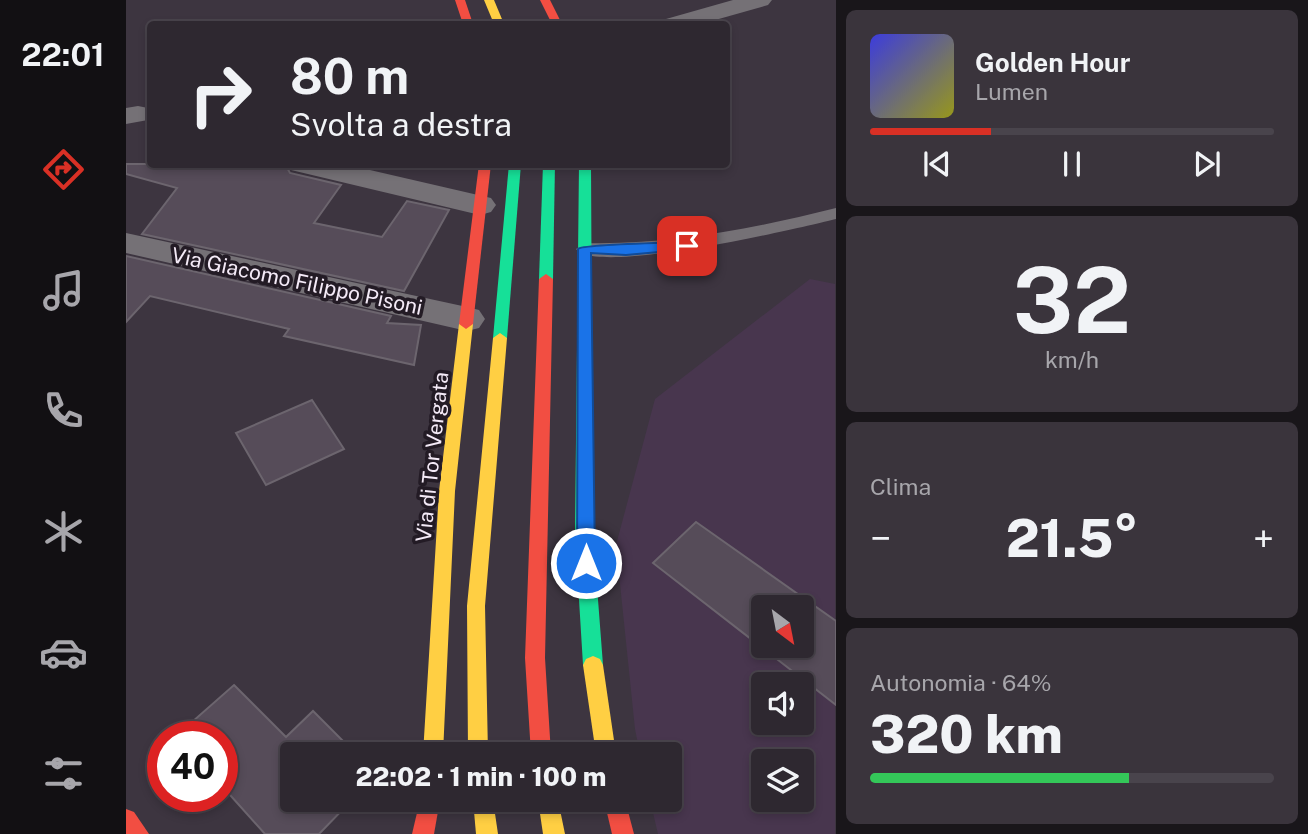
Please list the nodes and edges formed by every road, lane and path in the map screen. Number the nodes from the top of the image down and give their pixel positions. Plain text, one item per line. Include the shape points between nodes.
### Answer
1 (460, 0) edge
2 (489, 0) edge
3 (545, 0) edge
4 (760, 0) edge
5 (467, 21) edge
6 (498, 21) edge
7 (556, 21) edge
8 (688, 21) edge
9 (319, 168) edge
10 (485, 168) edge
11 (515, 168) edge
12 (549, 168) edge
13 (585, 168) edge
14 (480, 205) junction
15 (835, 213) edge
16 (126, 243) edge
17 (585, 249) junction
18 (467, 318) junction
19 (434, 742) edge
20 (477, 742) edge
21 (540, 742) edge
22 (604, 742) edge
23 (428, 812) edge
24 (434, 812) edge
25 (484, 812) edge
26 (550, 812) edge
27 (618, 812) edge
28 (126, 820) edge
29 (138, 834) edge
30 (422, 834) edge
31 (437, 834) edge
32 (487, 834) edge
33 (555, 834) edge
34 (623, 834) edge

1 - 5 street
2 - 6 street
3 - 7 street
4 - 8 street
9 - 14 street
10 - 14 street, Via di Tor Vergata
11 - 20 street via 480,556 473,684
12 - 21 street via 535,658
13 - 17 street
14 - 18 street, Via di Tor Vergata
15 - 17 lane via 747,237 687,246
16 - 18 street, Via Giacomo Filippo Pisoni
17 - 22 street via 586,563
18 - 19 street, Via di Tor Vergata via 447,491
23 - 30 street
24 - 31 street
25 - 32 street
26 - 33 street
27 - 34 street
28 - 29 street

